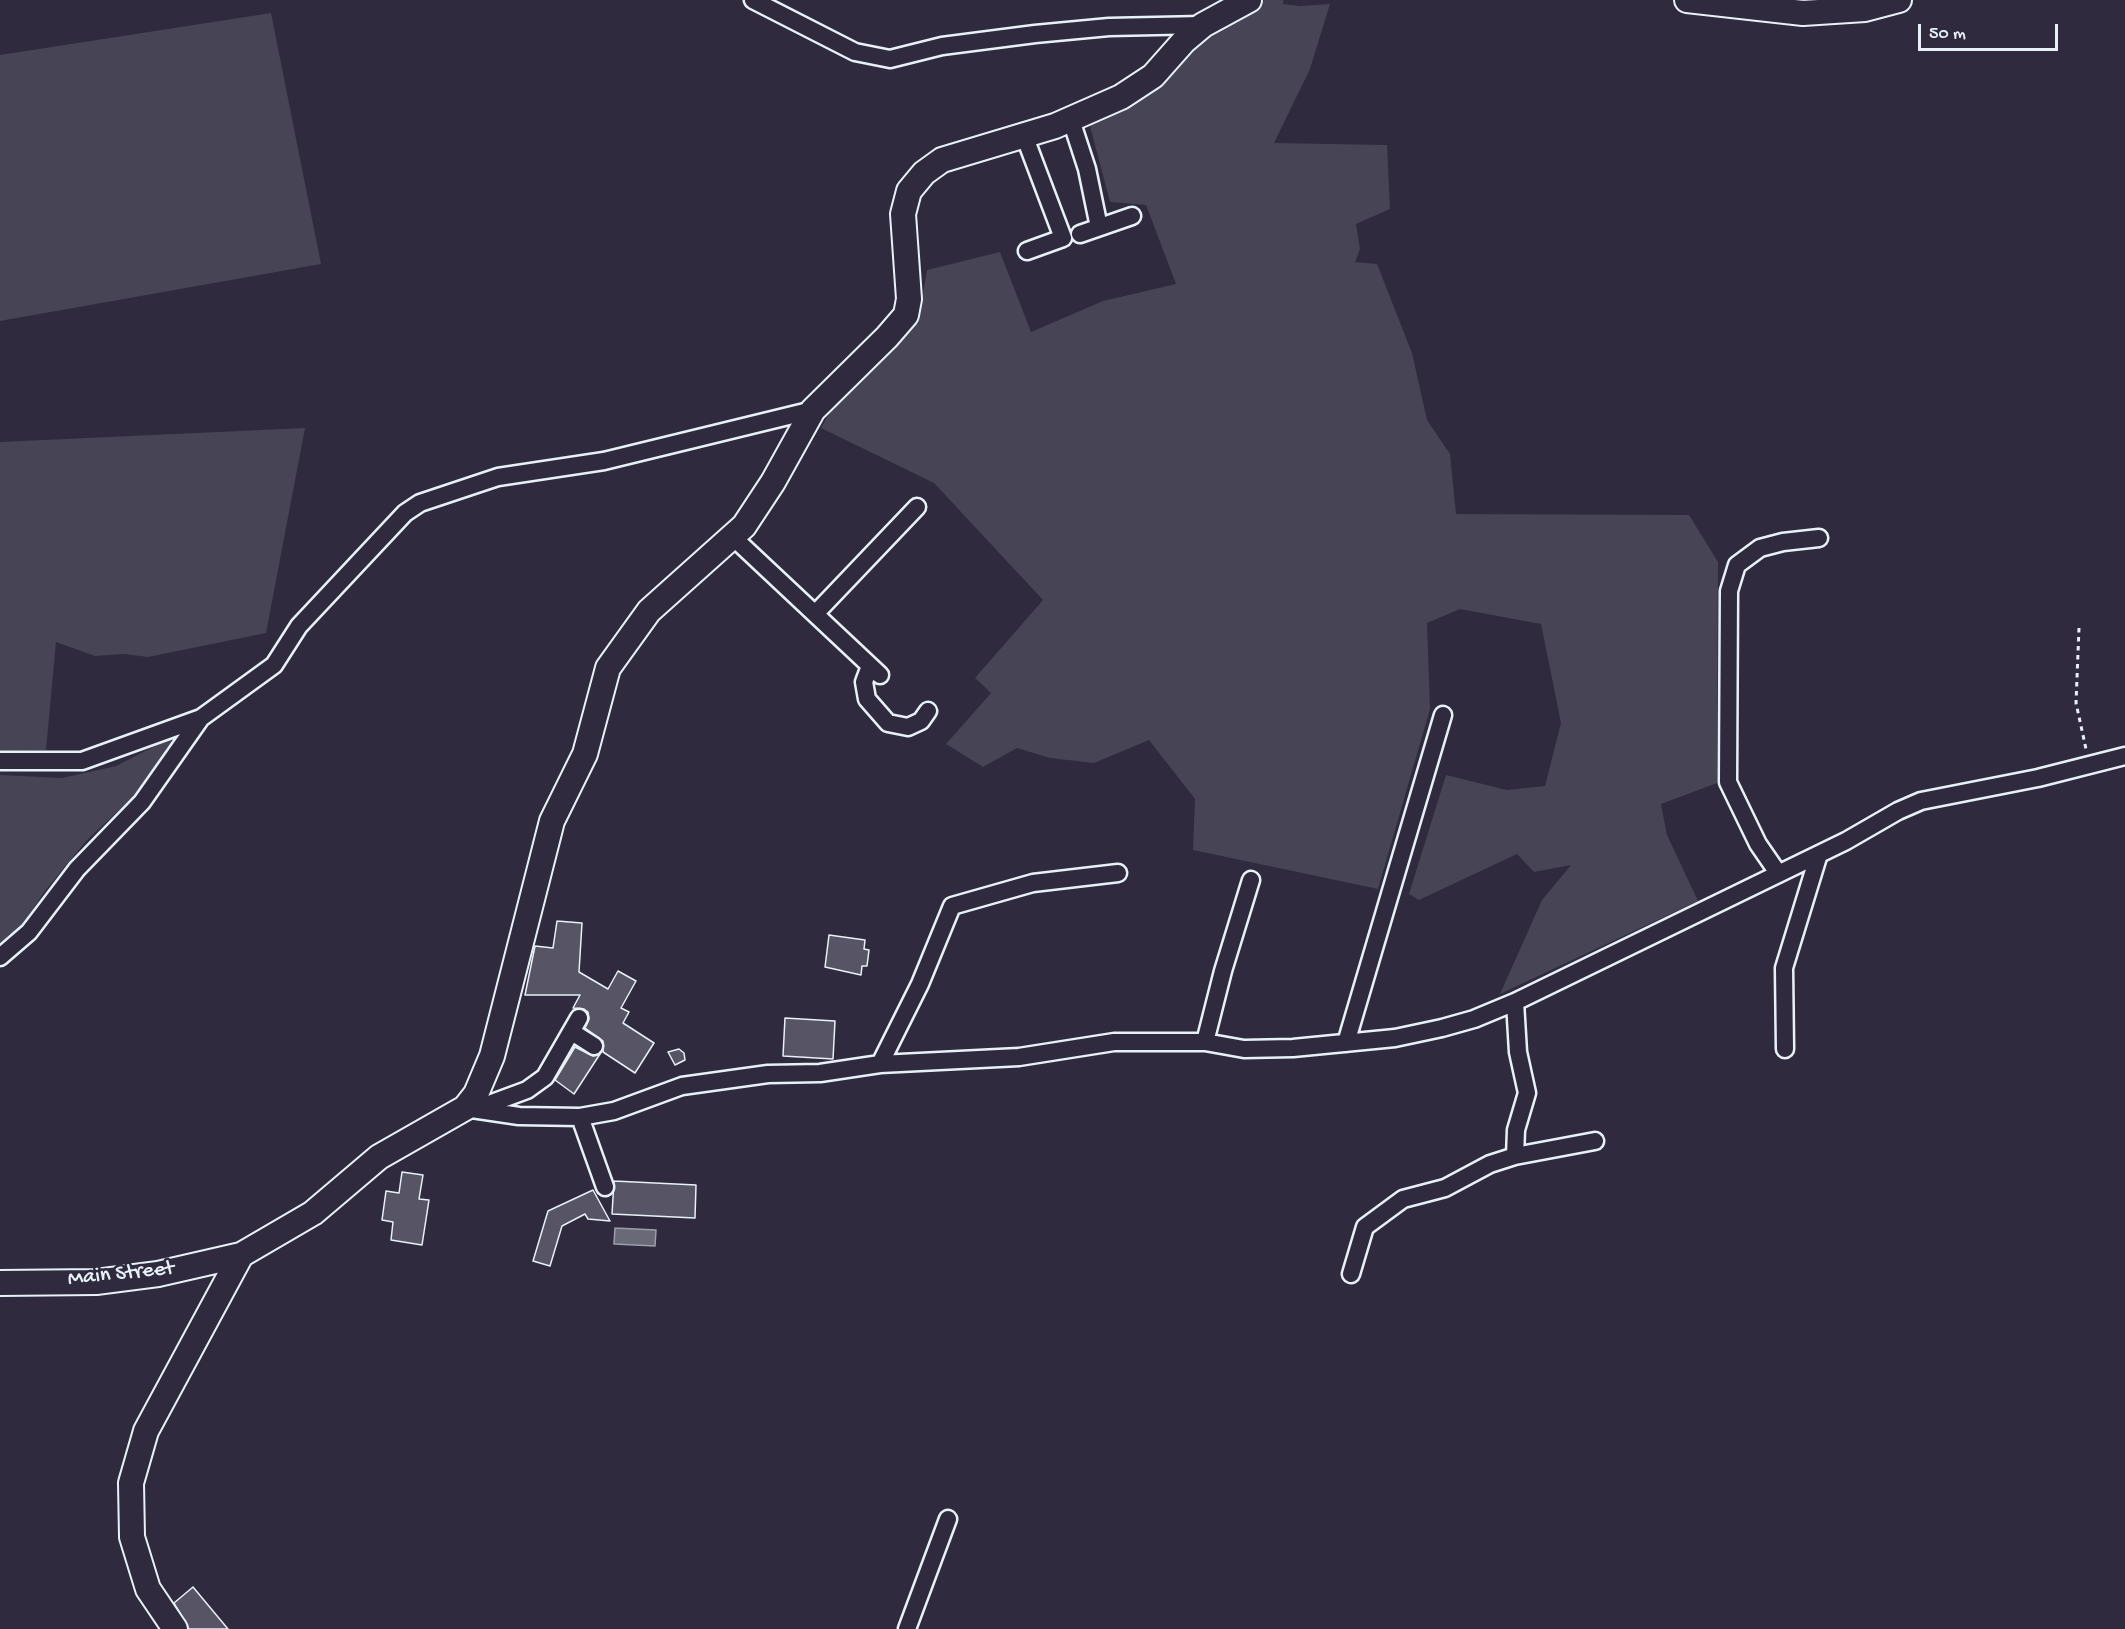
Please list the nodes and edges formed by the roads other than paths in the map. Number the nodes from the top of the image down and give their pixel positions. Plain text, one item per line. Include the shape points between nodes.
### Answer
1 (753, 0) edge
2 (1249, 0) edge
3 (1687, 0) edge
4 (1899, 0) edge
5 (1203, 26) junction
6 (1071, 120) junction
7 (1024, 135) junction
8 (1132, 216) dead end
9 (1099, 227) junction
10 (1080, 234) dead end
11 (1027, 250) dead end
12 (813, 410) junction
13 (917, 507) dead end
14 (734, 538) junction
15 (1819, 538) dead end
16 (815, 614) junction
17 (928, 711) dead end
18 (1443, 716) dead end
19 (201, 718) junction
20 (2125, 756) edge
21 (0, 761) edge
22 (1818, 854) junction
23 (1118, 873) dead end
24 (1778, 873) junction
25 (1251, 880) dead end
26 (0, 957) edge
27 (1515, 1002) junction
28 (1205, 1042) junction
29 (1346, 1043) junction
30 (594, 1046) dead end
31 (1785, 1049) dead end
32 (880, 1064) junction
33 (471, 1108) junction
34 (580, 1117) junction
35 (1595, 1141) dead end
36 (1515, 1156) junction
37 (605, 1187) dead end
38 (241, 1256) junction
39 (1351, 1274) dead end
40 (0, 1283) edge
41 (948, 1519) dead end
42 (175, 1629) edge
43 (907, 1629) edge

1 - 5 street via 855,52 890,59 942,46 1035,34 1109,27
2 - 5 street
3 - 4 street via 1803,13 1865,9
5 - 6 street via 1140,86
6 - 7 street
6 - 9 street via 1087,169
7 - 11 street via 1064,238
7 - 12 street via 942,160 909,191 903,214 909,299 906,315
8 - 9 street
9 - 10 street
12 - 14 street via 773,482
12 - 19 street via 604,461 498,477 420,503 405,513 313,610 274,665
13 - 16 street
14 - 16 street
14 - 33 street via 649,611 608,668 585,754 552,820 492,1056
15 - 24 street via 1760,548 1737,565 1729,591 1728,782 1753,835
16 - 17 street via 875,671 864,682 867,699 888,723 908,727 921,721
18 - 29 street
19 - 21 street via 82,761
19 - 26 street via 142,802 77,869 29,932
20 - 22 street via 1921,801
22 - 24 street
22 - 31 street via 1784,968
23 - 32 street via 1033,883 952,906 920,984
24 - 27 street
25 - 28 street
27 - 29 street via 1474,1020 1443,1028
27 - 36 street via 1518,1052 1527,1093 1516,1130
28 - 29 street via 1244,1049
28 - 32 street via 1114,1042 1019,1057
30 - 33 street via 575,1025 545,1077 527,1090
32 - 34 street via 820,1073 713,1080 682,1086 614,1112
33 - 34 street via 519,1116
33 - 38 street via 379,1158 313,1213
34 - 37 street
35 - 36 street
36 - 39 street via 1490,1164 1445,1188 1403,1199 1365,1227
38 - 40 street, Main Street via 158,1274 96,1282
38 - 42 street via 146,1431 131,1483 130,1519 138,1564 148,1589
41 - 43 street

